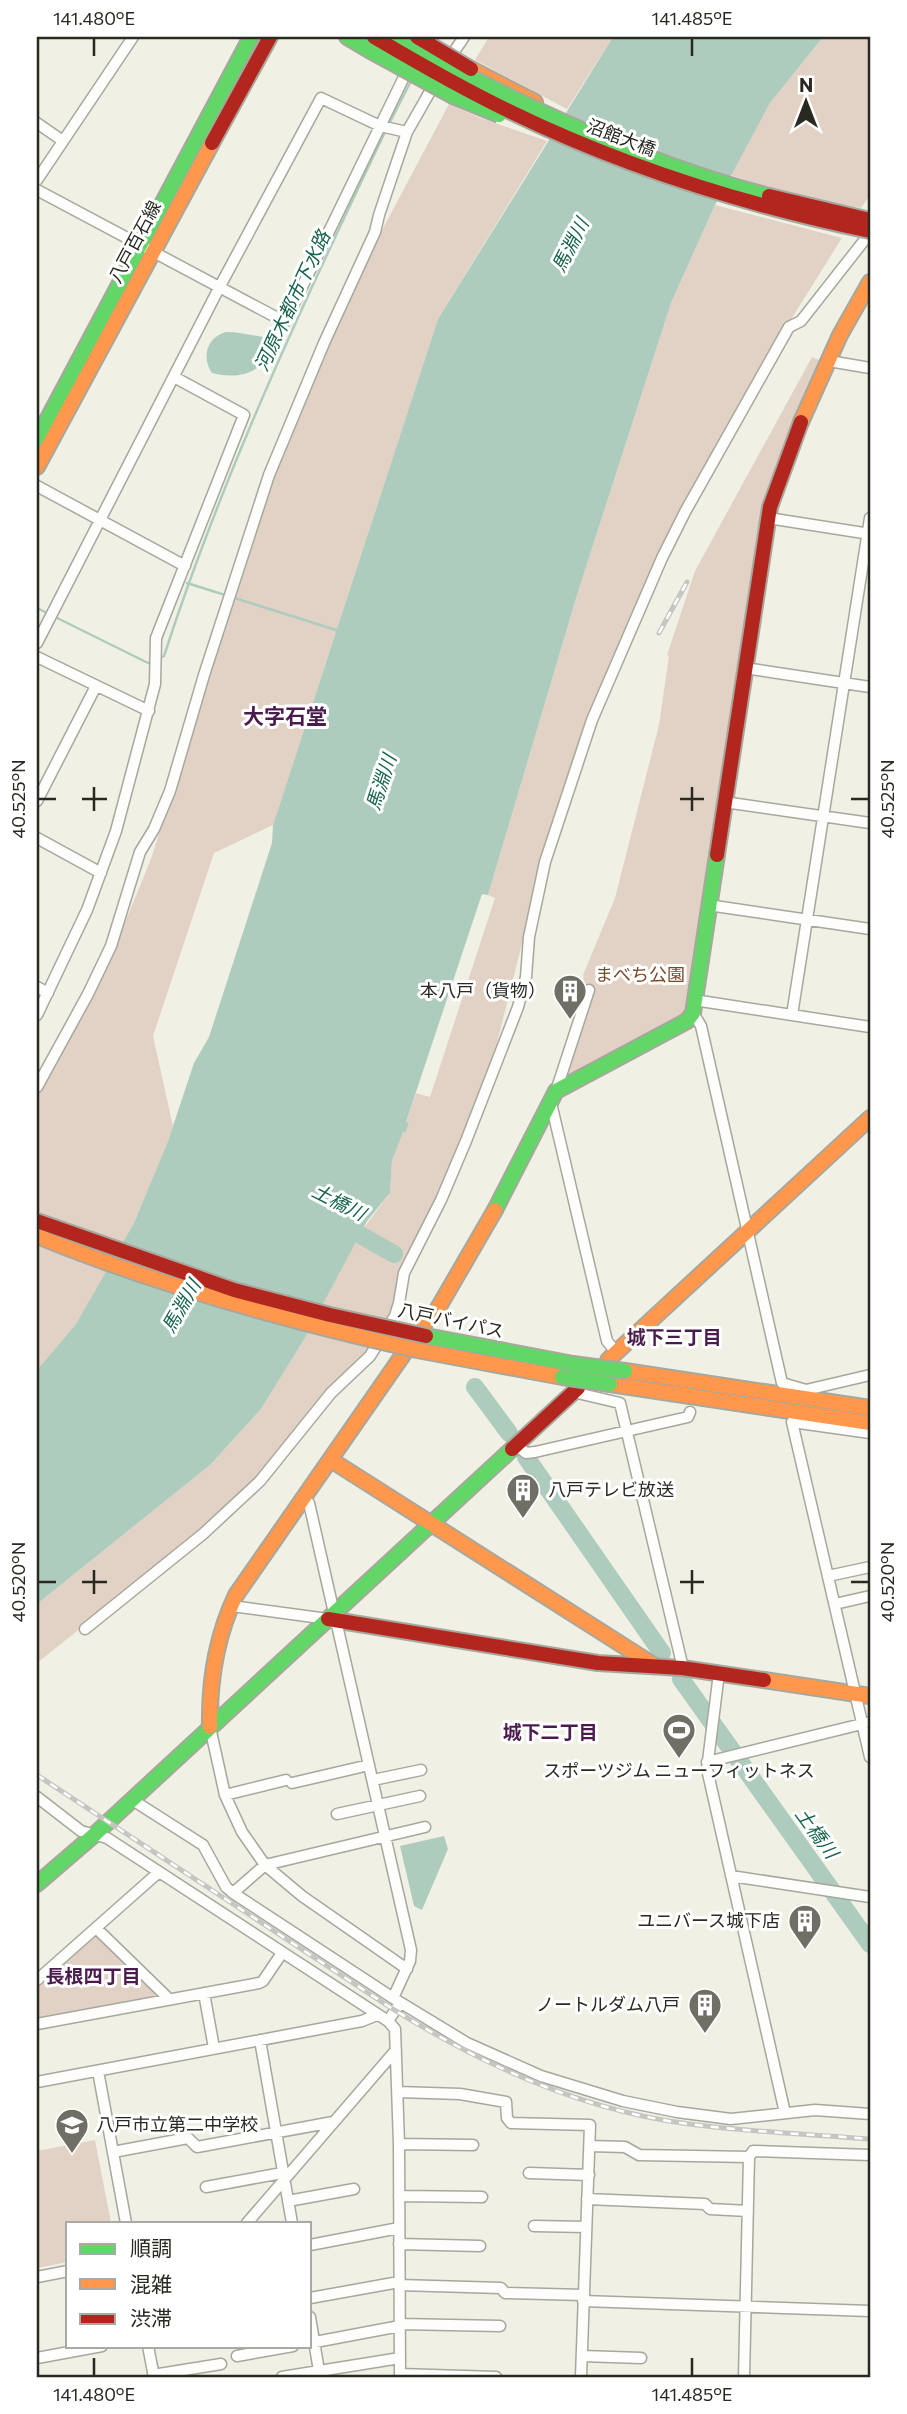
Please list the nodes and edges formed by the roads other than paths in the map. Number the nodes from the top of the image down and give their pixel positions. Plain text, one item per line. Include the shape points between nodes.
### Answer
1 (133, 37) edge
2 (251, 37) edge
3 (271, 37) edge
4 (347, 37) edge
5 (396, 37) edge
6 (417, 37) edge
7 (464, 37) edge
8 (371, 43) edge
9 (403, 79) dead end
10 (37, 123) edge
11 (380, 127) junction
12 (407, 132) junction
13 (600, 139) junction
14 (63, 141) junction
15 (37, 180) edge
16 (37, 190) edge
17 (870, 220) edge
18 (870, 232) edge
19 (146, 248) junction
20 (870, 282) edge
21 (219, 288) junction
22 (829, 360) junction
23 (870, 368) edge
24 (174, 377) junction
25 (37, 439) edge
26 (37, 467) edge
27 (37, 486) edge
28 (870, 518) edge
29 (768, 519) junction
30 (100, 520) junction
31 (869, 534) edge
32 (185, 566) junction
33 (37, 643) edge
34 (37, 657) edge
35 (744, 668) junction
36 (844, 683) junction
37 (96, 686) junction
38 (870, 687) edge
39 (149, 711) junction
40 (37, 801) edge
41 (724, 802) junction
42 (823, 815) junction
43 (870, 823) edge
44 (37, 838) edge
45 (101, 873) junction
46 (708, 905) junction
47 (807, 919) junction
48 (870, 929) edge
49 (37, 987) edge
50 (510, 989) dead end
51 (589, 990) dead end
52 (48, 993) junction
53 (522, 993) junction
54 (694, 1007) junction
55 (37, 1015) edge
56 (792, 1015) junction
57 (870, 1027) edge
58 (37, 1087) edge
59 (553, 1097) junction
60 (870, 1118) edge
61 (37, 1214) edge
62 (37, 1221) edge
63 (748, 1230) junction
64 (37, 1238) edge
65 (87, 1240) junction
66 (612, 1356) joint
67 (870, 1376) edge
68 (576, 1390) joint
69 (870, 1408) edge
70 (690, 1412) dead end
71 (870, 1423) edge
72 (626, 1431) junction
73 (870, 1433) edge
74 (516, 1445) junction
75 (331, 1460) junction
76 (305, 1499) junction
77 (430, 1524) junction
78 (870, 1567) edge
79 (828, 1577) junction
80 (870, 1596) edge
81 (835, 1604) junction
82 (232, 1606) junction
83 (331, 1616) junction
84 (85, 1629) dead end
85 (656, 1666) junction
86 (682, 1668) junction
87 (719, 1673) junction
88 (863, 1694) edge
89 (867, 1723) edge
90 (210, 1727) junction
91 (870, 1757) edge
92 (707, 1762) junction
93 (369, 1765) junction
94 (421, 1770) dead end
95 (373, 1780) junction
96 (225, 1795) junction
97 (420, 1796) dead end
98 (37, 1797) edge
99 (131, 1799) junction
100 (378, 1805) junction
101 (337, 1814) dead end
102 (425, 1827) dead end
103 (93, 1835) junction
104 (386, 1838) junction
105 (265, 1865) junction
106 (159, 1872) junction
107 (731, 1876) junction
108 (37, 1884) edge
109 (233, 1893) junction
110 (870, 1897) edge
111 (96, 1928) junction
112 (282, 1953) junction
113 (407, 1969) junction
114 (37, 1980) edge
115 (204, 1993) junction
116 (169, 1999) junction
117 (396, 2001) junction
118 (377, 2015) junction
119 (388, 2021) junction
120 (37, 2024) edge
121 (260, 2040) junction
122 (214, 2048) junction
123 (396, 2050) junction
124 (98, 2071) junction
125 (37, 2082) edge
126 (398, 2092) junction
127 (785, 2113) junction
128 (870, 2114) edge
129 (334, 2122) junction
130 (276, 2133) junction
131 (399, 2144) junction
132 (473, 2145) dead end
133 (590, 2147) junction
134 (113, 2152) junction
135 (870, 2154) edge
136 (749, 2157) junction
137 (529, 2173) dead end
138 (589, 2175) junction
139 (283, 2177) junction
140 (206, 2187) dead end
141 (354, 2189) dead end
142 (399, 2196) junction
143 (482, 2197) dead end
144 (587, 2199) junction
145 (288, 2201) junction
146 (748, 2211) junction
147 (126, 2222) edge
148 (248, 2222) edge
149 (292, 2222) edge
150 (534, 2226) dead end
151 (586, 2227) junction
152 (399, 2228) junction
153 (399, 2244) junction
154 (312, 2245) edge
155 (480, 2246) dead end
156 (66, 2271) edge
157 (37, 2277) edge
158 (399, 2284) junction
159 (312, 2298) edge
160 (583, 2298) junction
161 (747, 2308) junction
162 (870, 2311) edge
163 (400, 2325) junction
164 (500, 2326) dead end
165 (312, 2342) edge
166 (91, 2348) edge
167 (148, 2348) edge
168 (282, 2348) edge
169 (237, 2356) dead end
170 (582, 2356) junction
171 (400, 2357) junction
172 (37, 2358) edge
173 (641, 2358) dead end
174 (221, 2364) dead end
175 (319, 2371) junction
176 (153, 2376) edge
177 (400, 2376) edge
178 (458, 2376) edge
179 (282, 2377) edge
180 (496, 2377) edge
181 (581, 2377) edge
182 (744, 2377) edge

1 - 14 street
2 - 19 main road, 八戸百石線
3 - 19 main road, 八戸百石線
4 - 8 main road, 沼館大橋
5 - 13 main road, 沼館大橋, bridge via 466,77
6 - 13 main road, bridge
7 - 12 street
8 - 18 main road, 沼館大橋, bridge via 628,163 780,212
9 - 11 street
10 - 14 street
11 - 12 street
11 - 21 street via 321,98
11 - 21 street via 285,322
12 - 58 street via 375,232 269,475 170,791 140,852 111,946
13 - 17 main road, 沼館大橋, bridge via 788,202
14 - 15 street
16 - 19 street
18 - 53 street via 801,321 789,327 662,558 609,677 545,862
19 - 21 street
19 - 25 main road, 八戸百石線
19 - 26 main road, 八戸百石線
20 - 22 main road
21 - 24 street
22 - 23 street
22 - 29 main road via 787,455
24 - 30 street
24 - 32 street via 244,415
27 - 30 street
28 - 31 street
29 - 31 street
29 - 35 main road
30 - 32 street
30 - 33 street
31 - 36 street
32 - 39 street via 156,639
34 - 37 street
35 - 36 street
35 - 41 main road
36 - 38 street
36 - 42 street
37 - 39 street
37 - 40 street
39 - 45 street
41 - 42 street
41 - 46 main road
42 - 43 street
42 - 47 street
44 - 45 street
45 - 52 street
46 - 47 street
46 - 54 main road
47 - 48 street
47 - 56 street
49 - 52 street
50 - 53 street
51 - 59 street
52 - 55 street
53 - 84 street via 466,1141 404,1273 395,1316 370,1356 331,1393 260,1481 203,1534
54 - 56 street
54 - 59 main road via 687,1021
54 - 63 street
56 - 57 street
59 - 66 street
59 - 75 main road via 509,1187 437,1310
60 - 63 main road
61 - 65 main road, bridge
62 - 65 main road, 八戸バイパス, bridge
63 - 66 main road
63 - 67 street via 782,1383 806,1390
64 - 71 main road, 八戸バイパス, bridge via 209,1297 331,1331 562,1377
65 - 69 main road, 八戸バイパス, bridge via 331,1316 573,1364
68 - 72 street via 620,1403
68 - 74 main road
70 - 72 street
72 - 74 street via 535,1452
72 - 86 street
73 - 79 street via 792,1422
74 - 77 main road
75 - 76 main road
75 - 77 main road
76 - 82 main road via 254,1567
76 - 83 street
77 - 83 main road
77 - 85 main road
78 - 79 street
79 - 81 street
80 - 81 street
81 - 88 street
82 - 83 street
82 - 90 main road via 212,1674
83 - 85 main road via 600,1663
83 - 90 main road
83 - 93 street via 337,1625
85 - 86 main road
86 - 87 main road
87 - 88 main road
87 - 92 street
88 - 89 street
89 - 91 street
89 - 92 street
90 - 96 street
90 - 99 main road
92 - 107 street
93 - 95 street
93 - 96 street
94 - 95 street
95 - 100 street
96 - 105 street via 242,1832
97 - 100 street
98 - 103 street
99 - 103 main road
99 - 109 street via 203,1845
100 - 101 street
100 - 104 street
102 - 104 street
103 - 106 street via 107,1838
103 - 108 main road
104 - 105 street
104 - 113 street via 411,1951
105 - 109 street
105 - 113 street
106 - 111 street
106 - 112 street
107 - 110 street
107 - 127 street
109 - 117 street
111 - 114 street
111 - 116 street
112 - 115 street via 263,1981
112 - 118 street
113 - 117 street
115 - 116 street
115 - 122 street
116 - 120 street
117 - 119 street
117 - 127 street via 467,2043 541,2076 623,2101 731,2119
118 - 119 street
118 - 121 street
119 - 123 street via 395,2029
121 - 122 street
121 - 130 street
122 - 124 street
123 - 126 street
123 - 129 street
124 - 125 street
124 - 134 street
126 - 131 street
126 - 133 street via 460,2094 506,2102 511,2123 590,2125
127 - 128 street
129 - 130 street
129 - 139 street
130 - 134 street via 197,2147 188,2138
130 - 139 street
131 - 132 street
131 - 142 street
133 - 136 street via 625,2147 639,2155
133 - 138 street
134 - 147 street
135 - 136 street via 753,2151
136 - 146 street
137 - 138 street
138 - 144 street
139 - 140 street
139 - 145 street
139 - 148 street
141 - 145 street
142 - 143 street
142 - 152 street
144 - 146 street via 705,2204 710,2209
144 - 151 street
145 - 149 street
146 - 161 street
150 - 151 street
151 - 160 street
152 - 153 street
152 - 154 street
153 - 155 street
153 - 158 street
156 - 157 street
158 - 159 street
158 - 160 street via 500,2288 505,2293
158 - 163 street
160 - 161 street
160 - 170 street
161 - 162 street
161 - 182 street
163 - 164 street
163 - 165 street
163 - 171 street
165 - 175 street
166 - 172 street
167 - 176 street
168 - 169 street
170 - 173 street
170 - 181 street
171 - 175 street
171 - 177 street
174 - 176 street
175 - 179 street
177 - 178 street
178 - 180 street

